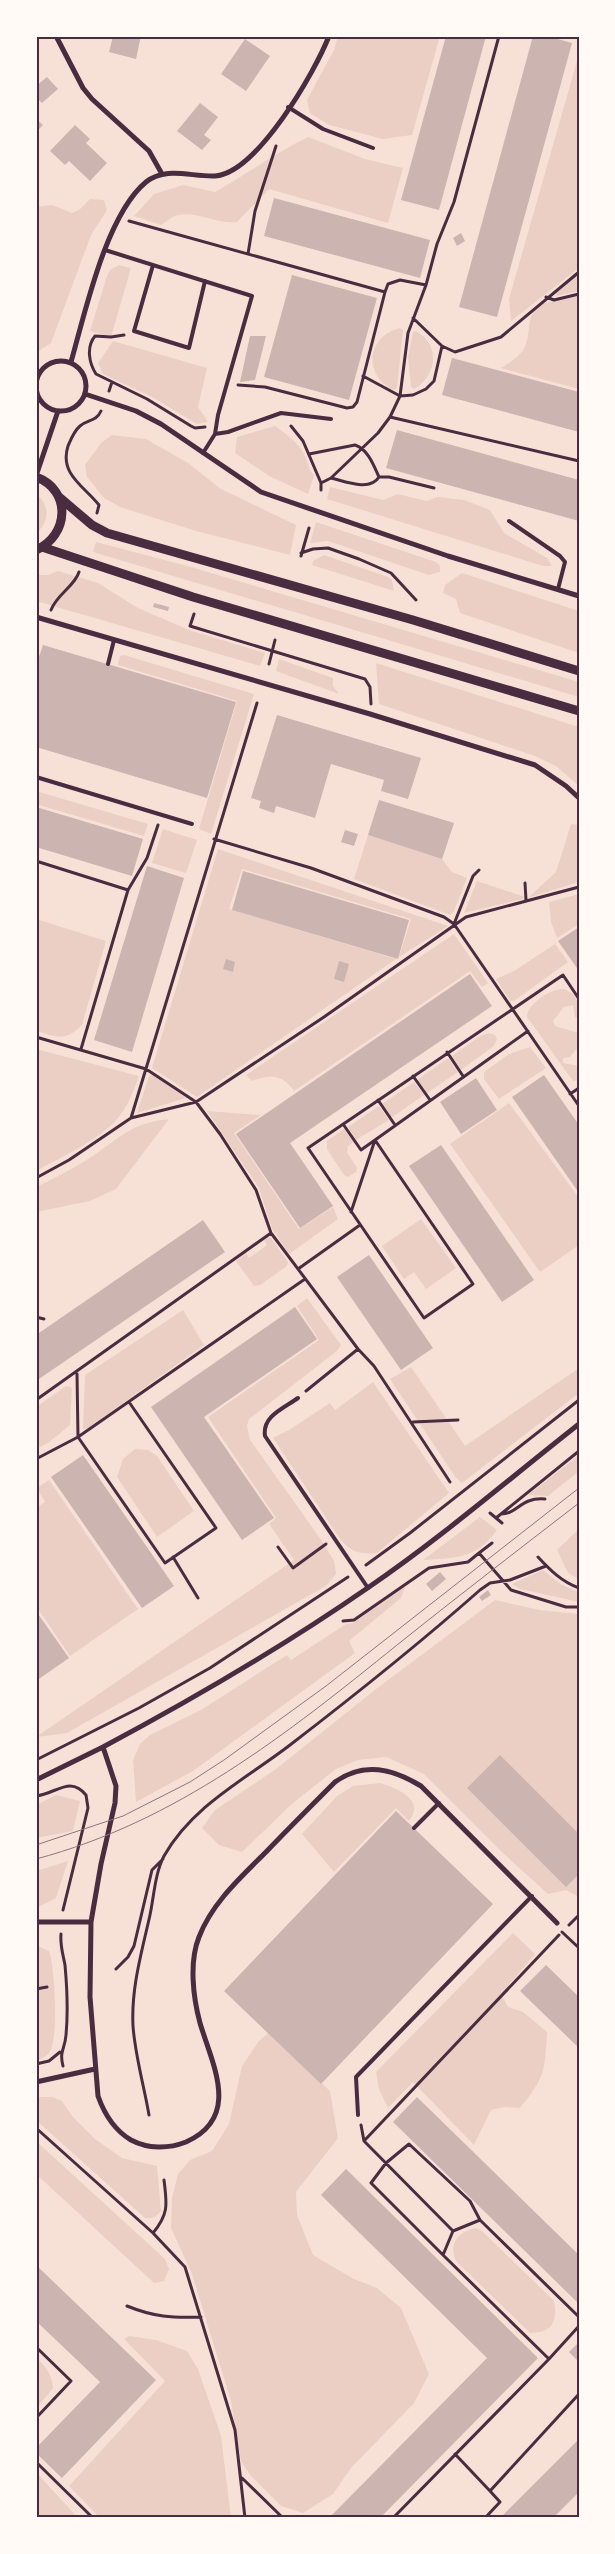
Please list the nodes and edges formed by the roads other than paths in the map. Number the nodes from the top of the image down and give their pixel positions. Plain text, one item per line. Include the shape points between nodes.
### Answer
1 (56, 36) edge
2 (329, 36) edge
3 (288, 107) junction
4 (373, 148) dead end
5 (162, 174) junction
6 (105, 250) junction
7 (153, 266) junction
8 (205, 281) junction
9 (70, 362) junction
10 (37, 379) edge
11 (85, 394) junction
12 (58, 411) junction
13 (331, 418) dead end
14 (215, 434) junction
15 (202, 453) junction
16 (36, 477) edge
17 (59, 497) junction
18 (509, 521) dead end
19 (39, 548) edge
20 (558, 589) junction
21 (579, 596) edge
22 (36, 617) edge
23 (114, 640) junction
24 (108, 664) dead end
25 (579, 670) edge
26 (579, 711) edge
27 (36, 777) edge
28 (579, 798) edge
29 (192, 824) dead end
30 (298, 1398) road end
31 (579, 1424) edge
32 (368, 1588) junction
33 (103, 1747) junction
34 (36, 1780) edge
35 (439, 1803) junction
36 (414, 1828) dead end
37 (532, 1896) junction
38 (36, 1922) edge
39 (91, 1922) junction
40 (557, 1923) dead end
41 (95, 2069) junction
42 (36, 2082) edge
43 (358, 2114) road end

1 - 5 street via 92,99 149,151
2 - 3 street via 317,64
3 - 4 lane via 323,129
3 - 5 street via 257,152 227,174
5 - 6 street via 144,184 120,217
6 - 7 lane
6 - 9 street
7 - 8 lane
7 - 8 lane via 134,332 189,348
8 - 14 lane via 252,296
9 - 10 street via 50,363
9 - 11 street via 84,375
10 - 12 street via 41,400
11 - 12 street via 75,407
11 - 15 street via 136,411
12 - 16 street
13 - 14 lane via 281,413
14 - 15 lane
15 - 20 street via 245,483 288,503
16 - 17 street via 50,485
17 - 19 street via 62,522 55,537
17 - 25 street via 92,525 107,533
18 - 20 lane via 565,562
19 - 26 street
20 - 21 street
22 - 23 street
23 - 24 lane
23 - 28 street via 535,765
27 - 29 lane
30 - 32 lane via 269,1419 264,1427 265,1436
31 - 32 street
32 - 33 street via 264,1657
33 - 34 street
33 - 39 street via 116,1786 115,1802
35 - 36 lane
35 - 37 street
35 - 41 street via 422,1786 390,1771 371,1768 346,1774 231,1887 213,1911 198,1938 193,1963 200,2022 218,2076 220,2093 217,2110 197,2137 163,2147 142,2145 125,2136 103,2110
37 - 40 street
37 - 43 lane via 356,2077
38 - 39 street
39 - 41 street via 90,1997
41 - 42 street

